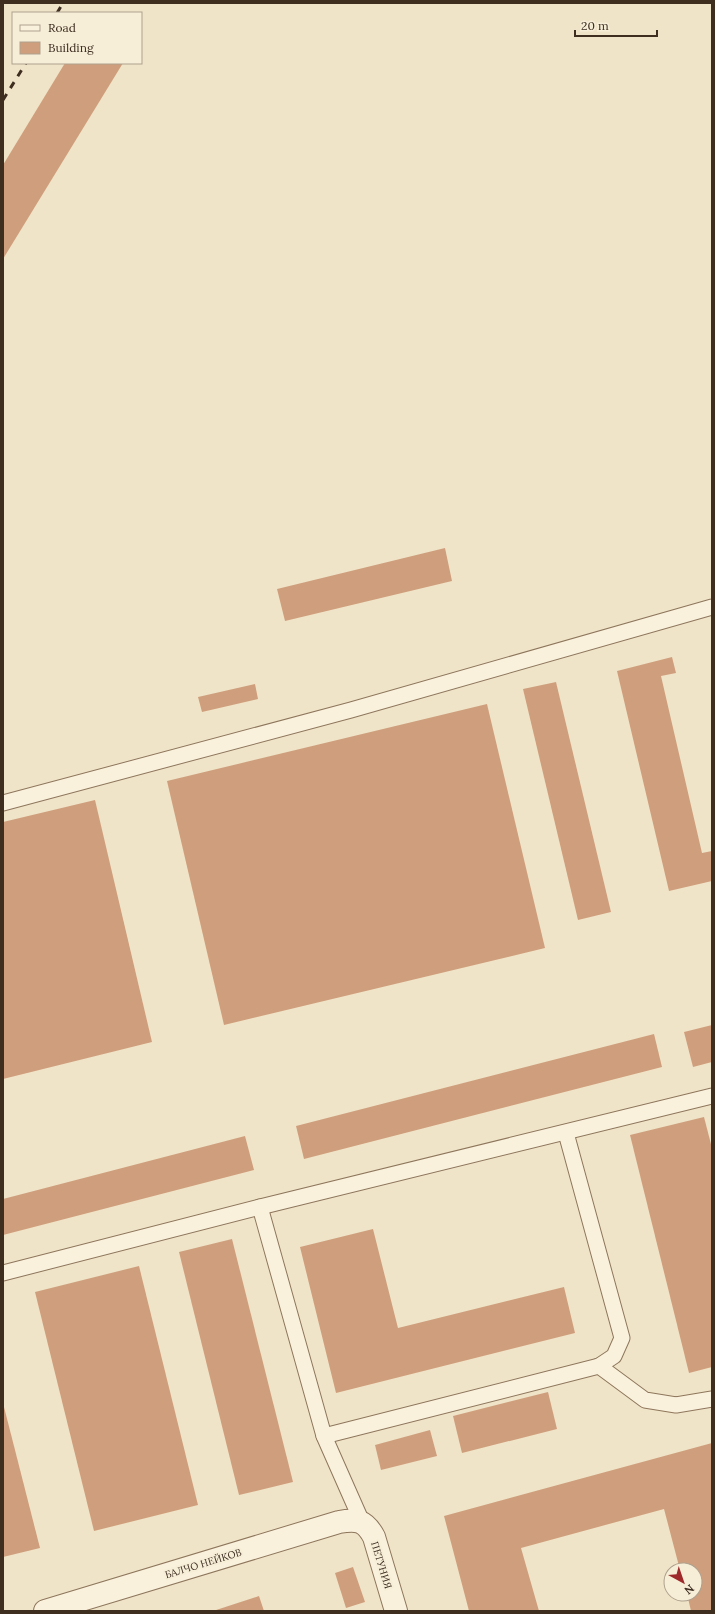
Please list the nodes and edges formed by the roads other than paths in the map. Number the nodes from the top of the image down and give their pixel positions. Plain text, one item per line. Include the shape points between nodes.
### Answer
1 (712, 607) edge
2 (3, 803) edge
3 (712, 1096) edge
4 (566, 1133) junction
5 (260, 1207) junction
6 (3, 1273) edge
7 (599, 1366) junction
8 (712, 1399) edge
9 (324, 1436) junction
10 (362, 1522) junction
11 (45, 1611) edge
12 (396, 1611) edge

1 - 2 lane via 351,710
3 - 4 lane
4 - 5 lane
4 - 7 lane via 622,1338 614,1356
5 - 6 lane
5 - 9 lane
7 - 8 lane via 645,1400 676,1406
7 - 9 lane
9 - 10 lane
10 - 11 street, БАЛЧО НЕЙКОВ via 339,1522
10 - 12 street, ПЕТУНИЯ via 374,1537

